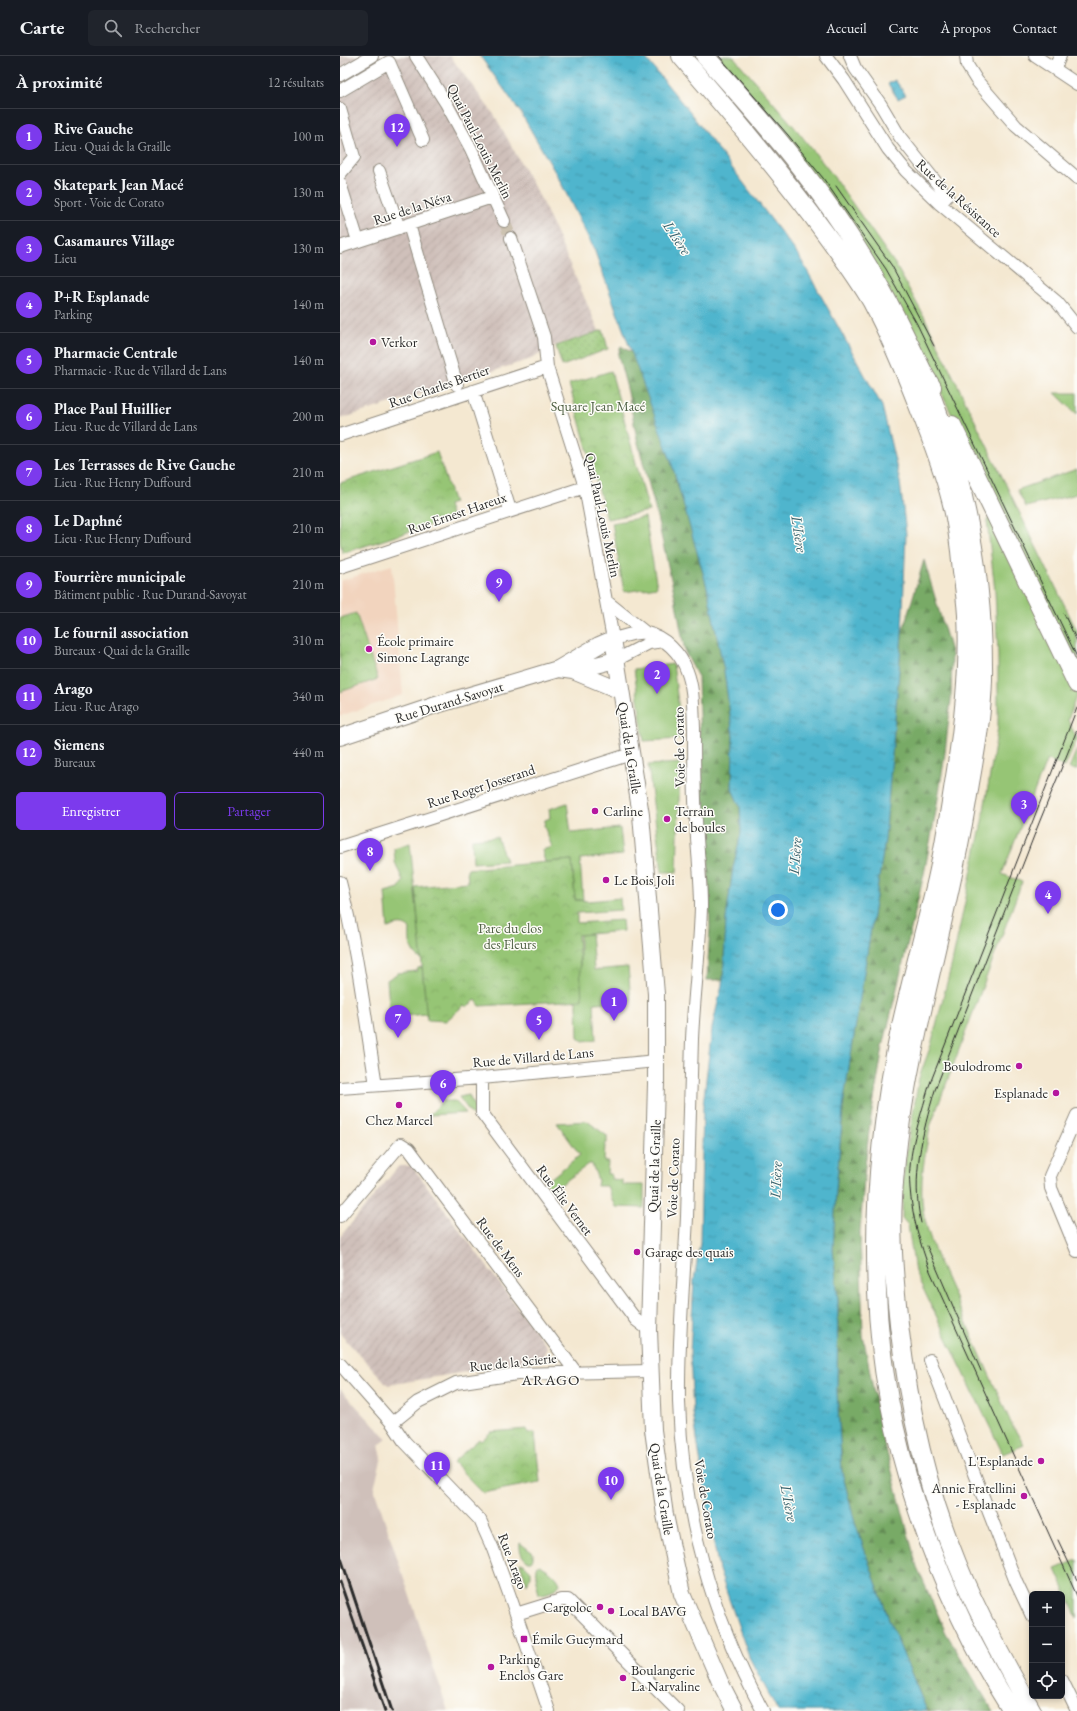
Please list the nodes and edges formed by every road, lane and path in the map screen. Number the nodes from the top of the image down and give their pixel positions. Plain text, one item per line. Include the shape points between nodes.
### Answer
1 (372, 56) edge
2 (416, 56) edge
3 (681, 56) edge
4 (705, 56) edge
5 (826, 56) edge
6 (850, 56) edge
7 (966, 56) edge
8 (1036, 56) edge
9 (1060, 56) edge
10 (1055, 68) junction
11 (340, 75) edge
12 (1077, 84) edge
13 (340, 91) edge
14 (340, 108) edge
15 (423, 140) dead end
16 (379, 170) dead end
17 (340, 174) edge
18 (1077, 178) edge
19 (340, 183) edge
20 (492, 197) junction
21 (940, 204) junction
22 (504, 220) tunnel mouth
23 (404, 227) junction
24 (511, 238) tunnel mouth
25 (358, 241) junction
26 (340, 247) edge
27 (1077, 328) edge
28 (547, 367) junction
29 (925, 376) junction
30 (457, 385) dead end
31 (473, 391) junction
32 (340, 435) edge
33 (585, 487) junction
34 (510, 510) junction
35 (340, 567) edge
36 (606, 601) junction
37 (646, 633) junction
38 (613, 639) junction
39 (664, 641) junction
40 (616, 660) junction
41 (566, 670) junction
42 (1077, 684) edge
43 (620, 691) junction
44 (340, 737) edge
45 (631, 754) junction
46 (340, 847) edge
47 (340, 882) edge
48 (656, 1061) junction
49 (482, 1078) junction
50 (376, 1085) junction
51 (340, 1088) edge
52 (1077, 1115) edge
53 (340, 1216) edge
54 (1077, 1251) edge
55 (649, 1330) junction
56 (930, 1360) dead end
57 (340, 1364) edge
58 (575, 1371) junction
59 (649, 1371) junction
60 (392, 1423) junction
61 (1029, 1610) edge
62 (516, 1614) junction
63 (721, 1684) junction
64 (1065, 1686) edge
65 (549, 1711) edge
66 (678, 1711) edge
67 (728, 1711) edge
68 (735, 1711) edge
69 (763, 1711) edge
70 (1012, 1711) edge
71 (1032, 1711) edge
72 (1077, 1711) edge

1 - 11 street
2 - 20 street, Quai Paul-Louis Merlin via 471,149
3 - 70 highway via 781,175 842,255 872,302 900,362 951,500 960,546 967,617 962,732 938,874 899,1035 883,1127 877,1199 877,1294 880,1339 889,1397 902,1456 919,1512 940,1571 966,1628 994,1684
4 - 29 highway via 831,209 886,298
5 - 21 street, Rue de la Résistance via 888,149 906,171
6 - 21 street via 855,68 900,137 947,196
7 - 18 street via 967,65 977,81 1016,126
8 - 10 street
9 - 10 street
10 - 12 street
13 - 15 street via 389,62
14 - 17 street via 354,157
16 - 23 street
19 - 25 street
20 - 22 street, Quai Paul-Louis Merlin
20 - 23 street, Rue de la Néva
21 - 27 street, Rue de la Résistance via 1057,302
23 - 25 street, Rue de la Néva
23 - 30 street
24 - 28 street, Quai Paul-Louis Merlin via 544,337
25 - 26 street, Rue de la Néva
28 - 31 street, Rue Charles Bertier
28 - 33 street, Quai Paul-Louis Merlin
29 - 42 highway via 936,392
29 - 71 highway via 953,457 970,526 980,601 983,681 967,806 916,1035 899,1128 892,1198 892,1248 908,1394 937,1508 983,1621
31 - 32 street, Rue Charles Bertier
31 - 34 street
33 - 34 street, Rue Ernest Hareux
33 - 36 street, Quai Paul-Louis Merlin
34 - 35 street, Rue Ernest Hareux
36 - 37 street, Voie de Corato
36 - 38 street, Quai Paul-Louis Merlin
37 - 38 street
37 - 39 street, Voie de Corato
38 - 40 main road, Quai de la Graille
38 - 41 main road, Rue Durand-Savoyat via 599,645
39 - 40 street via 649,643
39 - 69 street, Voie de Corato via 684,662 692,686 696,820 701,875 680,1332 679,1400 684,1463 698,1541 715,1603 730,1644
40 - 41 main road
40 - 43 main road, Quai de la Graille
41 - 43 main road
41 - 44 main road, Rue Durand-Savoyat via 433,706
43 - 45 main road, Quai de la Graille
45 - 46 street, Rue Roger Josserand
45 - 48 main road, Quai de la Graille via 641,815 656,994
47 - 50 street via 346,904
48 - 49 street, Rue de Villard de Lans
48 - 55 main road, Quai de la Graille
49 - 50 street, Rue de Villard de Lans
49 - 55 street, Rue Élie Vernet via 482,1113 636,1320
50 - 51 street, Rue de Villard de Lans
52 - 54 street via 1050,1176 1051,1188
53 - 58 street, Rue de Mens via 401,1144 409,1149
55 - 59 main road, Quai de la Graille
56 - 61 street
57 - 60 street, Rue Arago
58 - 59 street, Rue de la Scierie
58 - 60 street, Rue de la Scierie via 517,1374 456,1383 418,1402
59 - 63 main road, Quai de la Graille via 653,1430 665,1515 682,1594
60 - 62 street, Rue Arago via 404,1442 480,1520
62 - 65 street, Rue Arago
62 - 66 street via 568,1600
63 - 67 main road
63 - 68 main road
64 - 72 street

